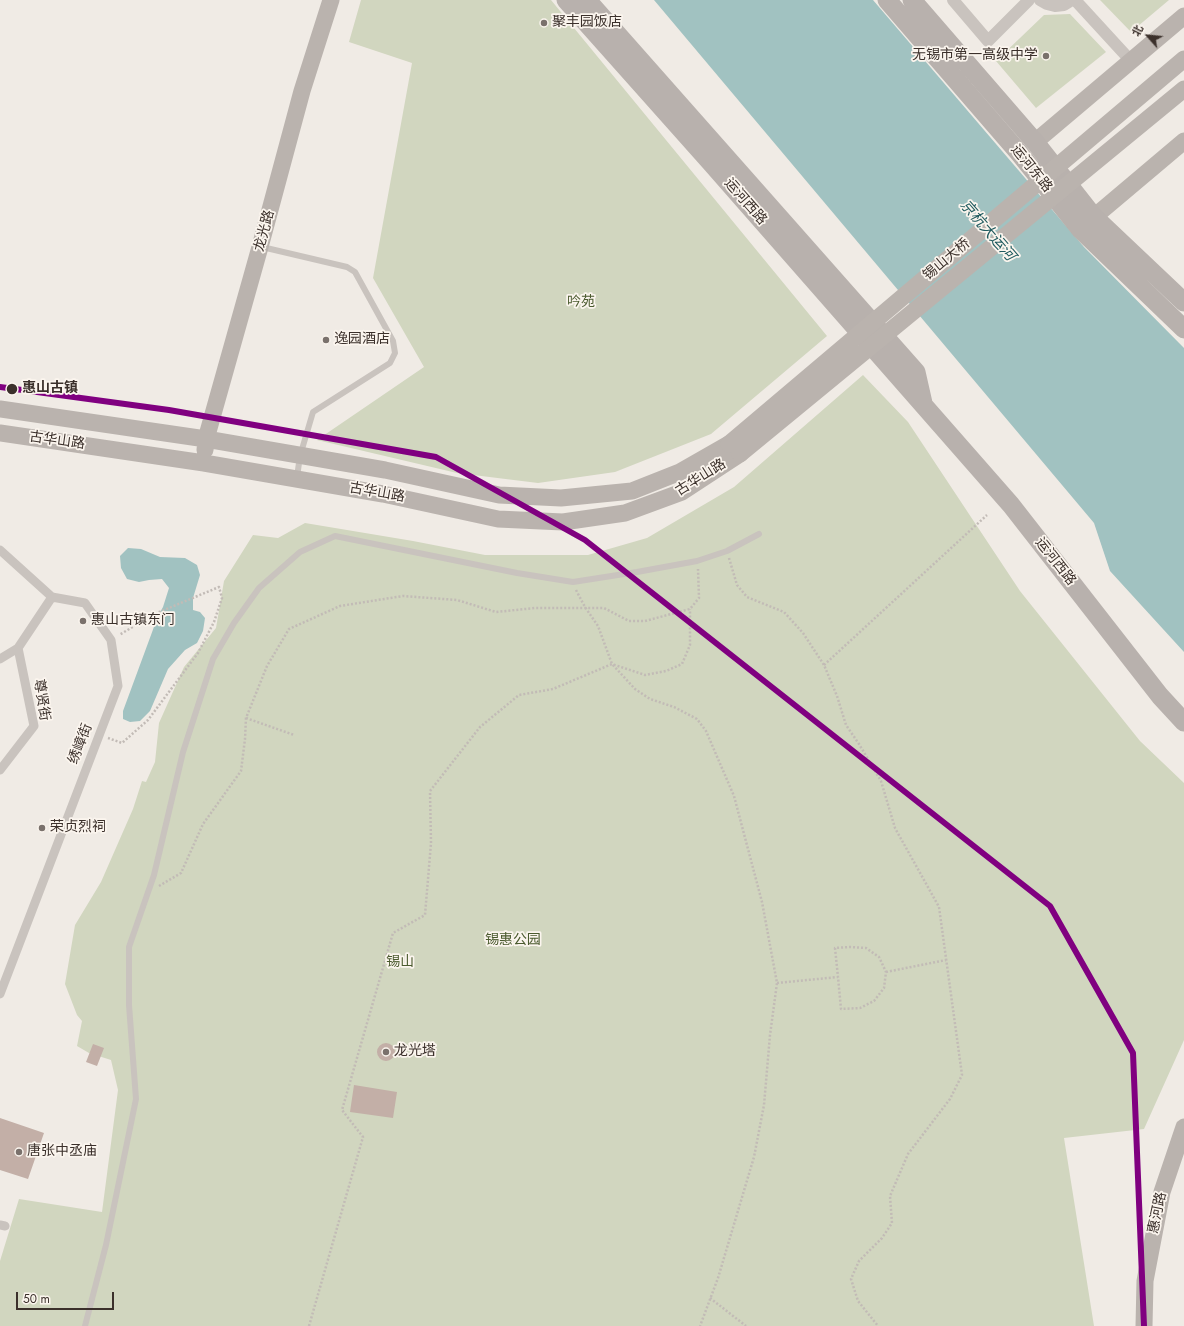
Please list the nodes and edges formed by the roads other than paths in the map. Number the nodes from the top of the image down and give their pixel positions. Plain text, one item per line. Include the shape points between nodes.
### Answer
1 (331, 0) edge
2 (566, 0) edge
3 (587, 0) edge
4 (887, 0) edge
5 (912, 0) edge
6 (953, 0) edge
7 (1029, 0) edge
8 (1040, 0) edge
9 (1073, 0) edge
10 (1184, 16) edge
11 (1184, 59) edge
12 (1131, 61) junction
13 (1184, 89) edge
14 (1184, 141) edge
15 (1035, 142) junction
16 (1094, 217) junction
17 (260, 247) junction
18 (1184, 302) edge
19 (1184, 328) edge
20 (923, 404) junction
21 (0, 409) edge
22 (0, 433) edge
23 (206, 440) junction
24 (734, 449) junction
25 (300, 456) junction
26 (204, 463) junction
27 (297, 480) junction
28 (759, 534) dead end
29 (0, 550) edge
30 (52, 597) junction
31 (18, 648) junction
32 (0, 659) edge
33 (1184, 722) edge
34 (0, 770) edge
35 (0, 994) edge
36 (1183, 1131) edge
37 (84, 1326) edge
38 (1144, 1326) edge

1 - 17 main road, 龙光路 via 302,91
2 - 20 main road, 运河西路
3 - 20 main road, 运河西路 via 916,372
4 - 19 main road, 运河东路 via 1020,154 1080,230
5 - 15 main road, 运河东路
6 - 7 street via 988,41
8 - 9 street via 1055,6
9 - 12 street
10 - 12 main road
11 - 24 main road, 锡山大桥, bridge
12 - 15 main road
13 - 24 main road, 锡山大桥, bridge
14 - 16 main road
15 - 16 main road, 运河东路
16 - 18 main road, 运河东路
17 - 23 main road, 龙光路
17 - 25 lane via 347,267 355,272 393,341 395,353 390,363 313,412
20 - 33 main road, 运河西路 via 1011,505 1160,696
21 - 23 main road, 古华山路
22 - 26 main road, 古华山路
23 - 25 main road, 古华山路
23 - 26 main road, 龙光路
24 - 25 main road, 古华山路 via 632,491 561,498 499,495 385,470
24 - 27 main road, 古华山路 via 682,492 625,513 563,522 498,519 383,494
25 - 27 lane
26 - 27 main road, 古华山路
28 - 37 lane via 726,551 697,561 573,582 335,536 300,552 259,588 213,659 183,752 155,868 129,947 129,1005 136,1099 106,1245
29 - 30 street
30 - 31 street
30 - 35 street, 绣嶂街 via 85,603 112,640 118,686
31 - 32 street
31 - 34 street, 尊贤街 via 34,726
36 - 38 main road, 惠河路 via 1162,1192 1145,1280

